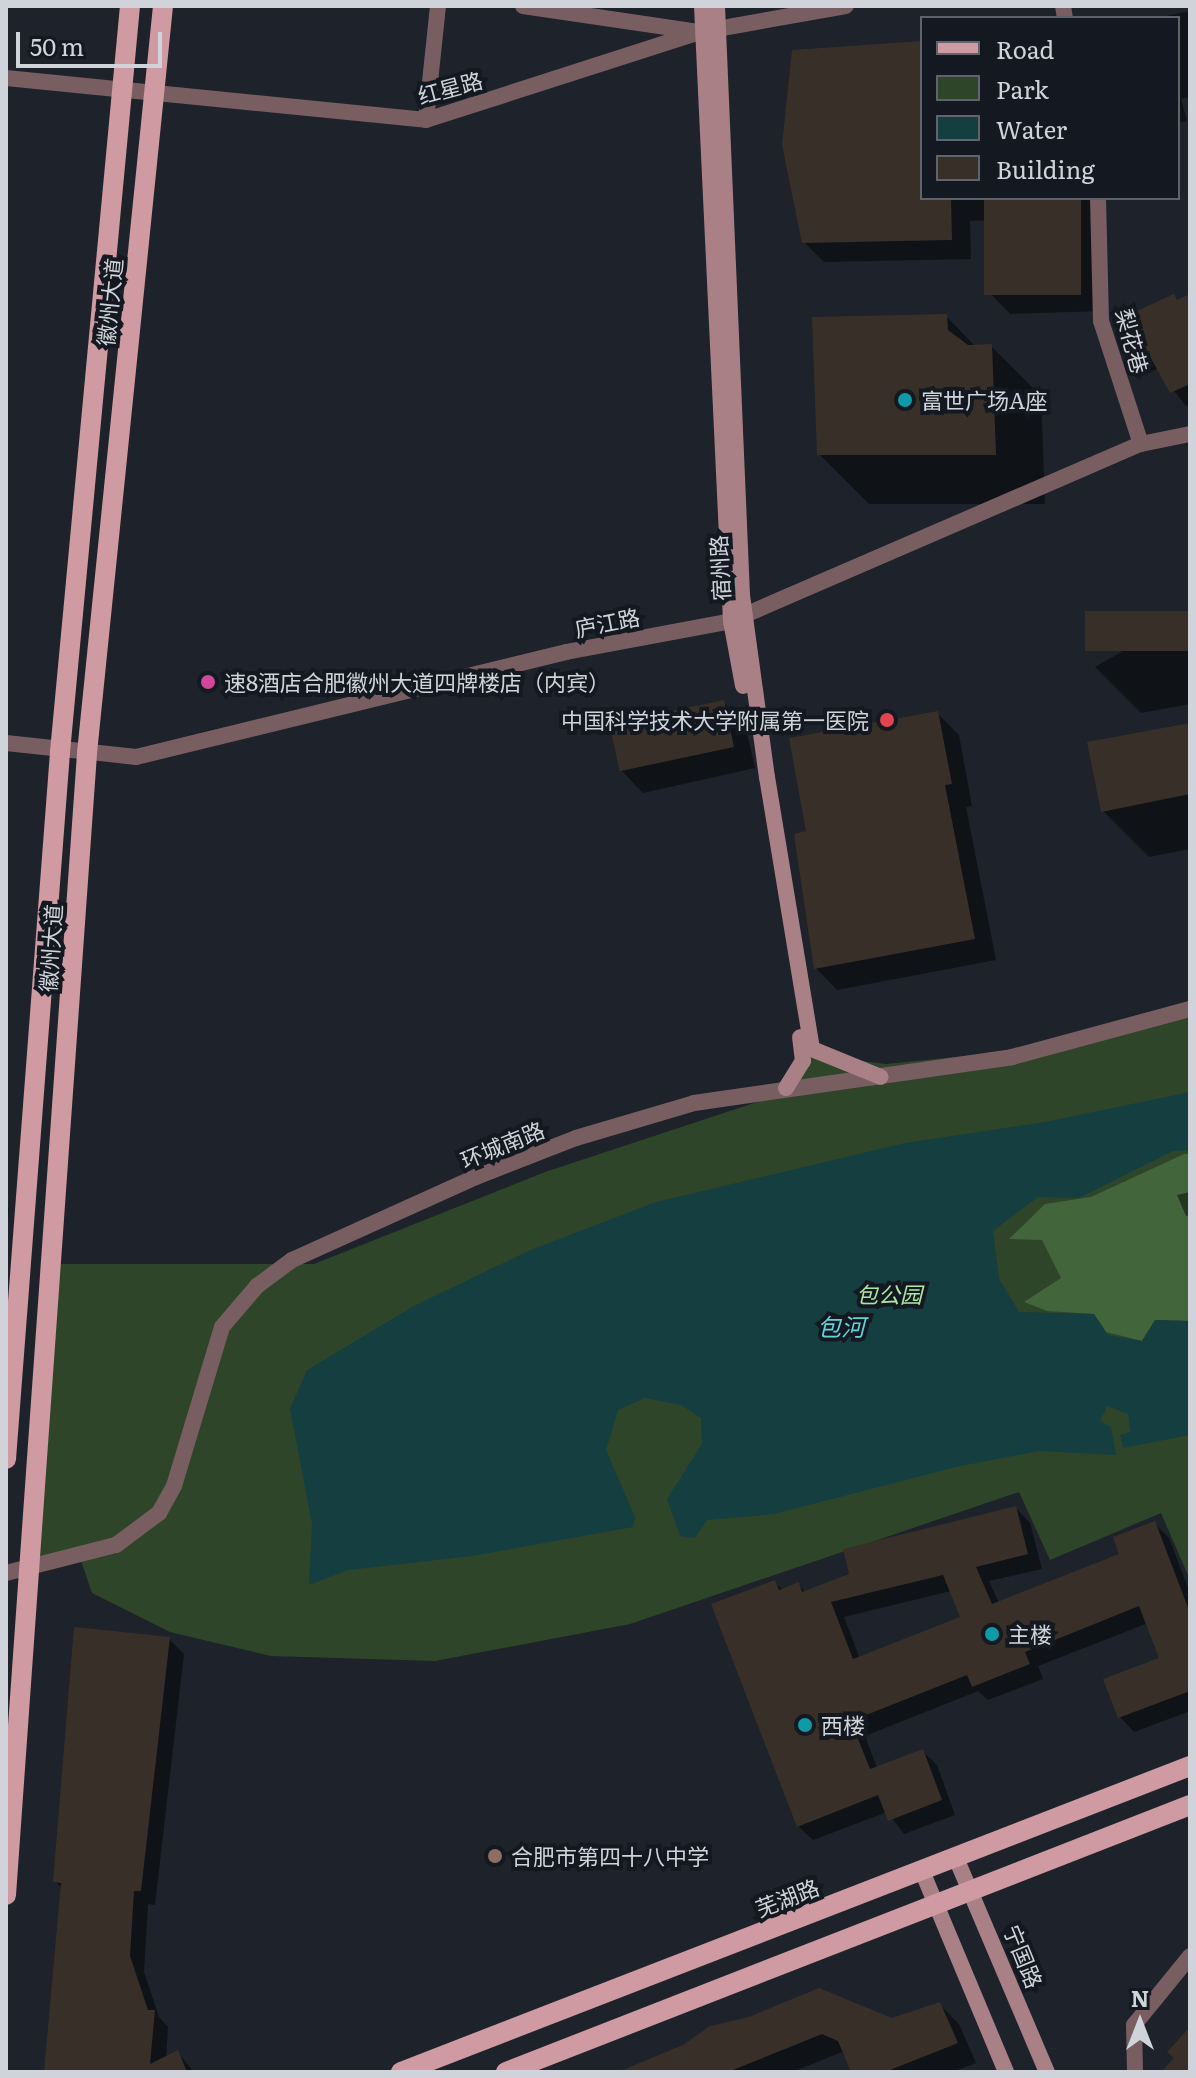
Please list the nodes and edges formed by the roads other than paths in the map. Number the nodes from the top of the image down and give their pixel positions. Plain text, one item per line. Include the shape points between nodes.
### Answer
1 (130, 6) edge
2 (163, 6) edge
3 (438, 6) edge
4 (523, 6) edge
5 (702, 6) edge
6 (717, 6) edge
7 (846, 6) edge
8 (708, 31) junction
9 (6, 78) edge
10 (122, 90) junction
11 (154, 93) junction
12 (426, 120) junction
13 (1098, 200) edge
14 (1190, 434) edge
15 (1141, 444) junction
16 (738, 618) junction
17 (6, 743) edge
18 (60, 752) junction
19 (87, 753) junction
20 (1190, 1009) edge
21 (881, 1077) junction
22 (786, 1088) junction
23 (6, 1459) edge
24 (33, 1567) junction
25 (6, 1573) edge
26 (1190, 1766) edge
27 (1190, 1805) edge
28 (956, 1858) junction
29 (922, 1871) junction
30 (974, 1892) junction
31 (6, 1895) edge
32 (936, 1905) junction
33 (1190, 1956) edge
34 (401, 2072) edge
35 (506, 2072) edge
36 (1006, 2072) edge
37 (1047, 2072) edge
38 (1135, 2072) edge

1 - 10 main road, 徽州大道
2 - 11 main road, 徽州大道
3 - 12 street
4 - 8 street
5 - 8 main road, 宿州路
6 - 8 main road, 宿州路
7 - 8 street, 红星路
8 - 12 street, 红星路
8 - 16 main road, 宿州路
9 - 10 street, 红星路
10 - 11 street, 红星路
10 - 18 main road, 徽州大道
11 - 12 street, 红星路
11 - 19 main road, 徽州大道
13 - 15 street, 梨花巷 via 1101,321
14 - 15 street, 庐江路
15 - 16 street, 庐江路
16 - 19 street, 庐江路 via 566,652 136,757
16 - 21 main road, 宿州路 via 812,1049
16 - 22 main road, 宿州路 via 803,1061
17 - 18 street, 庐江路
18 - 19 street, 庐江路
18 - 23 main road, 徽州大道
19 - 24 main road, 徽州大道
20 - 21 street, 环城南路 via 1012,1057
21 - 22 street, 环城南路
22 - 24 street, 环城南路 via 694,1103 576,1138 292,1260 257,1286 222,1327 174,1486 159,1513 116,1545
24 - 25 street, 环城南路
24 - 31 main road, 徽州大道
26 - 28 main road, 芜湖路
27 - 30 main road
28 - 29 main road, 芜湖路
28 - 30 main road, 宁国路
29 - 32 main road
29 - 34 main road, 芜湖路
30 - 32 main road
30 - 37 main road, 宁国路
32 - 35 main road
32 - 36 main road
33 - 38 street via 1134,2025

